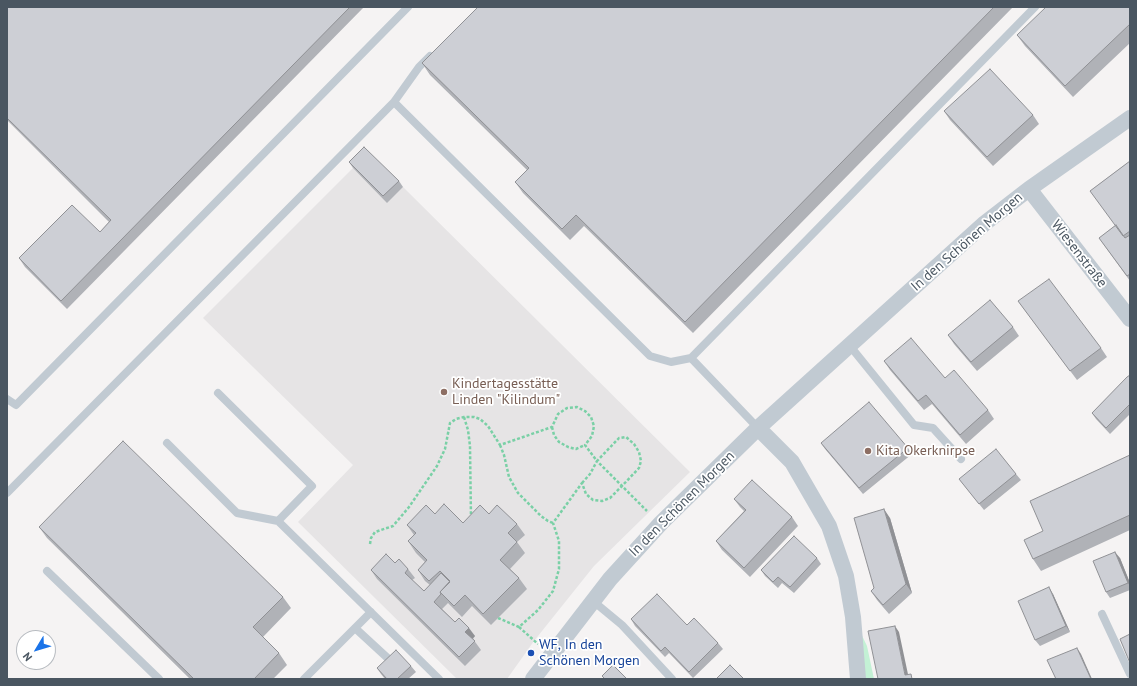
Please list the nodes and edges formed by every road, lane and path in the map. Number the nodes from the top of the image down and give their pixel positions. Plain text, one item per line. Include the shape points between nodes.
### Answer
1 (408, 7) edge
2 (1035, 7) edge
3 (435, 51) edge
4 (394, 102) junction
5 (1130, 118) edge
6 (1029, 189) junction
7 (1130, 319) edge
8 (850, 346) junction
9 (691, 358) junction
10 (218, 393) dead end
11 (7, 399) edge
12 (464, 417) junction
13 (552, 427) junction
14 (758, 428) junction
15 (167, 443) dead end
16 (500, 445) junction
17 (585, 445) junction
18 (961, 459) dead end
19 (597, 461) junction
20 (582, 483) junction
21 (622, 486) junction
22 (7, 493) edge
23 (470, 520) edge
24 (278, 521) junction
25 (553, 522) junction
26 (661, 523) junction
27 (370, 544) dead end
28 (47, 571) dead end
29 (593, 601) junction
30 (371, 612) junction
31 (1102, 614) dead end
32 (498, 618) edge
33 (519, 627) junction
34 (355, 628) junction
35 (550, 655) junction
36 (393, 663) edge
37 (1130, 674) edge
38 (159, 679) edge
39 (304, 679) edge
40 (439, 679) edge
41 (533, 679) edge
42 (672, 679) edge
43 (858, 679) edge

1 - 11 lane via 16,405
2 - 9 lane
3 - 4 lane via 419,67
4 - 9 lane via 650,356 671,362
4 - 22 lane
5 - 6 street, In den Schönen Morgen
6 - 7 street, Wiesenstraße
6 - 8 street, In den Schönen Morgen via 985,223
8 - 14 street, In den Schönen Morgen
8 - 18 lane via 914,425 933,428
9 - 14 lane
10 - 24 lane via 312,486
12 - 16 path via 480,418
12 - 23 path via 470,446
12 - 27 path via 450,424 445,449 437,466 409,507 393,526 375,532
13 - 16 path
13 - 17 path via 559,442 568,448 576,449
13 - 17 path via 558,414 567,408 577,407 585,411 591,417 594,426 592,436
14 - 26 street, In den Schönen Morgen
14 - 43 street via 792,462 829,526 846,576 853,617
15 - 24 lane via 237,513
16 - 25 path via 509,477 516,489 541,516
17 - 19 path
19 - 20 path
19 - 21 path
19 - 21 path via 619,438 626,437 634,444 642,461 639,468
20 - 21 path via 586,494 593,500 602,501 610,498
20 - 25 path
21 - 26 path
24 - 30 lane
25 - 33 path via 558,541 559,569 553,591 538,610
26 - 29 street, In den Schönen Morgen
28 - 38 lane
29 - 35 street, In den Schönen Morgen
29 - 42 lane via 622,625
30 - 34 lane
30 - 40 lane
31 - 37 lane
32 - 33 path
33 - 35 path
34 - 36 lane
34 - 39 lane
35 - 41 street, In den Schönen Morgen

